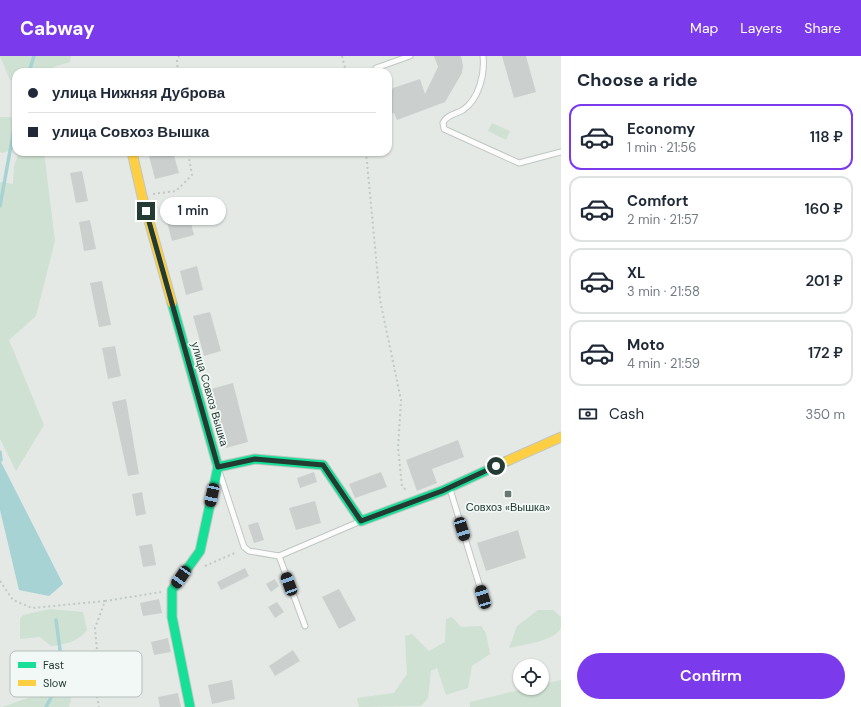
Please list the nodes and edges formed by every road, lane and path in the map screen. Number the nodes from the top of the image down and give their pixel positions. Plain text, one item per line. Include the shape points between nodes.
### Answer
1 (179, 56) edge
2 (342, 56) edge
3 (410, 56) edge
4 (483, 56) edge
5 (178, 68) edge
6 (345, 68) edge
7 (376, 68) dead end
8 (561, 152) edge
9 (133, 156) edge
10 (189, 156) edge
11 (366, 156) edge
12 (142, 196) junction
13 (561, 437) edge
14 (218, 467) junction
15 (446, 489) junction
16 (417, 500) junction
17 (361, 521) junction
18 (249, 551) junction
19 (279, 556) junction
20 (200, 568) dead end
21 (0, 581) edge
22 (172, 590) junction
23 (483, 597) dead end
24 (105, 601) junction
25 (305, 626) dead end
26 (97, 651) edge
27 (97, 697) edge
28 (99, 707) edge
29 (190, 707) edge

1 - 5 path
2 - 6 path
3 - 7 lane
4 - 8 lane via 484,68 473,100 445,119 442,123 444,129 519,163
9 - 12 street, улица Совхоз Вышка
10 - 12 path via 192,176 176,191
11 - 16 path via 380,300 401,400 398,448 402,486
12 - 14 street, улица Совхоз Вышка
13 - 15 street
14 - 17 street via 255,459 323,465
14 - 18 lane via 244,547
14 - 22 street, улица Совхоз Вышка via 200,551
15 - 16 street
15 - 23 lane
16 - 17 street
17 - 19 lane
18 - 19 lane
18 - 20 path via 239,551
19 - 25 lane
21 - 24 path via 13,600 32,608
22 - 24 path
22 - 29 street via 172,617
24 - 26 path via 95,628
27 - 28 path

